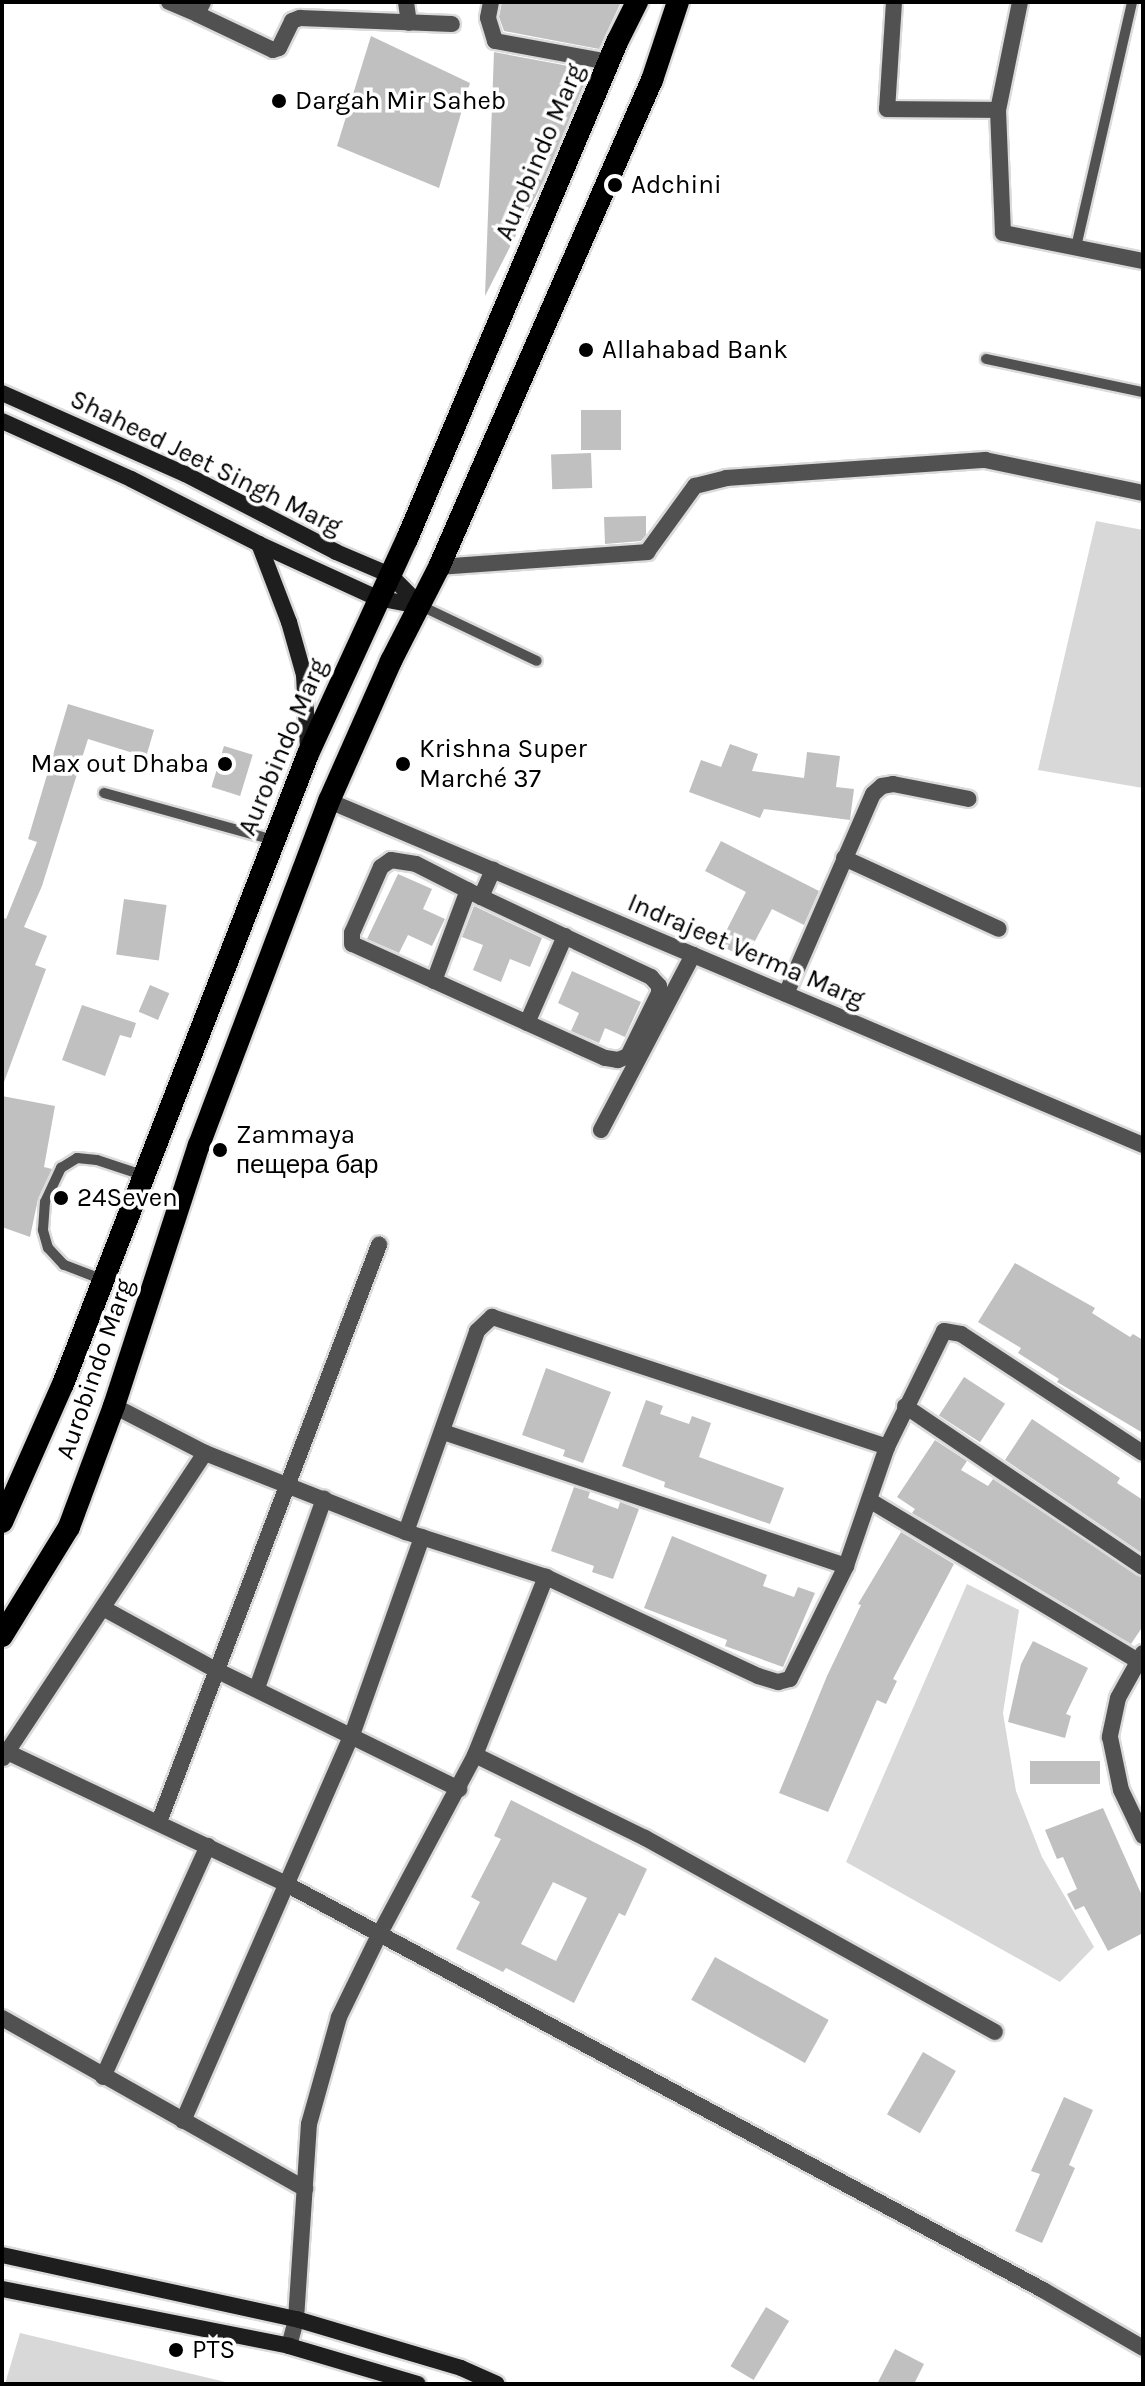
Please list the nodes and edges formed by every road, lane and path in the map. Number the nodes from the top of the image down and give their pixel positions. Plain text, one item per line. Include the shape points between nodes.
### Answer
1 (169, 2) edge
2 (406, 2) edge
3 (491, 2) edge
4 (637, 2) edge
5 (678, 2) edge
6 (894, 2) edge
7 (1020, 2) edge
8 (1132, 2) edge
9 (200, 8) edge
10 (409, 23) junction
11 (452, 24) dead end
12 (608, 62) junction
13 (998, 110) junction
14 (1076, 247) junction
15 (1143, 261) edge
16 (986, 359) dead end
17 (1143, 392) edge
18 (2, 393) edge
19 (2, 421) edge
20 (1143, 493) edge
21 (259, 544) junction
22 (439, 567) junction
23 (390, 575) junction
24 (377, 598) junction
25 (421, 606) junction
26 (537, 661) dead end
27 (308, 754) junction
28 (104, 793) dead end
29 (969, 799) dead end
30 (329, 801) junction
31 (274, 840) junction
32 (844, 858) junction
33 (493, 870) junction
34 (475, 894) junction
35 (999, 929) dead end
36 (565, 936) junction
37 (693, 955) junction
38 (434, 981) junction
39 (786, 994) junction
40 (527, 1023) junction
41 (601, 1130) dead end
42 (1143, 1145) edge
43 (142, 1175) junction
44 (379, 1245) dead end
45 (101, 1279) junction
46 (114, 1406) junction
47 (905, 1406) junction
48 (443, 1432) junction
49 (887, 1447) junction
50 (205, 1453) junction
51 (1143, 1453) edge
52 (288, 1485) junction
53 (324, 1499) junction
54 (869, 1500) junction
55 (2, 1522) edge
56 (414, 1534) junction
57 (846, 1566) junction
58 (1143, 1567) edge
59 (546, 1577) junction
60 (103, 1608) junction
61 (2, 1636) edge
62 (1141, 1657) edge
63 (216, 1670) junction
64 (257, 1688) junction
65 (352, 1735) junction
66 (475, 1755) junction
67 (4, 1756) edge
68 (459, 1789) junction
69 (159, 1822) junction
70 (1143, 1836) edge
71 (208, 1846) junction
72 (288, 1885) junction
73 (379, 1935) junction
74 (2, 2018) edge
75 (995, 2032) dead end
76 (103, 2077) junction
77 (183, 2121) junction
78 (305, 2189) junction
79 (2, 2255) edge
80 (2, 2289) edge
81 (296, 2319) junction
82 (289, 2346) junction
83 (1143, 2348) edge
84 (418, 2384) edge
85 (497, 2384) edge

1 - 9 street
2 - 10 street
3 - 12 street via 488,18 495,41
4 - 12 highway, Aurobindo Marg
5 - 22 highway via 652,80
6 - 13 street via 887,109
7 - 13 street
8 - 14 lane
9 - 10 street via 273,50 292,21 300,18
10 - 11 street
12 - 23 highway, Aurobindo Marg
13 - 14 street via 1003,233
14 - 15 street
16 - 17 lane
18 - 23 main road, Shaheed Jeet Singh Marg via 185,474
19 - 21 main road, Shaheed Jeet Singh Marg
20 - 22 street via 985,460 726,478 695,486 647,552
21 - 24 main road, Shaheed Jeet Singh Marg
21 - 27 main road via 304,675
22 - 25 highway, Aurobindo Marg
23 - 24 highway, Aurobindo Marg
23 - 25 main road
24 - 25 main road, Shaheed Jeet Singh Marg
24 - 27 highway, Aurobindo Marg
25 - 26 lane
25 - 30 highway, Aurobindo Marg
27 - 31 highway, Aurobindo Marg
28 - 31 lane
29 - 32 street via 882,786 873,794
30 - 33 street, Indrajeet Verma Marg
30 - 46 highway, Aurobindo Marg via 199,1145
31 - 43 highway, Aurobindo Marg
32 - 35 street
32 - 39 street
33 - 34 street
33 - 37 street, Indrajeet Verma Marg
34 - 36 street
34 - 38 street
34 - 38 street via 416,864 391,860 381,867 352,944
36 - 40 street
36 - 40 street via 651,977 659,993 628,1056 618,1060
37 - 39 street, Indrajeet Verma Marg
37 - 41 street
38 - 40 street
39 - 42 street, Indrajeet Verma Marg
43 - 45 highway, Aurobindo Marg
43 - 45 lane via 77,1158 61,1168 45,1202 48,1248 64,1265
44 - 52 street
45 - 55 highway, Aurobindo Marg via 63,1384
46 - 50 street
46 - 61 highway, Aurobindo Marg via 69,1527
47 - 49 street
47 - 51 street via 940,1334 948,1329
47 - 58 street
48 - 49 street via 477,1331 483,1322 499,1317
48 - 56 street
48 - 57 street
49 - 54 street
50 - 52 street
50 - 60 street
52 - 53 street
52 - 63 street
53 - 56 street
53 - 64 street
54 - 57 street
54 - 62 street
56 - 59 street
56 - 65 street
57 - 59 street via 790,1679 778,1682
59 - 66 street
60 - 63 street
60 - 67 street
62 - 70 street via 1118,1698 1110,1737 1121,1790
63 - 64 street
63 - 69 street
64 - 65 street
65 - 68 street
65 - 72 street
66 - 68 street
66 - 75 street via 645,1838
67 - 69 street
68 - 73 street
69 - 71 street
71 - 72 street
71 - 76 street
72 - 73 street
72 - 77 street
73 - 78 street via 339,2017 309,2124
73 - 83 street
74 - 76 street
76 - 77 street
77 - 78 street
78 - 81 street
79 - 81 main road
80 - 82 main road
81 - 82 street
81 - 85 main road via 461,2368
82 - 84 main road

